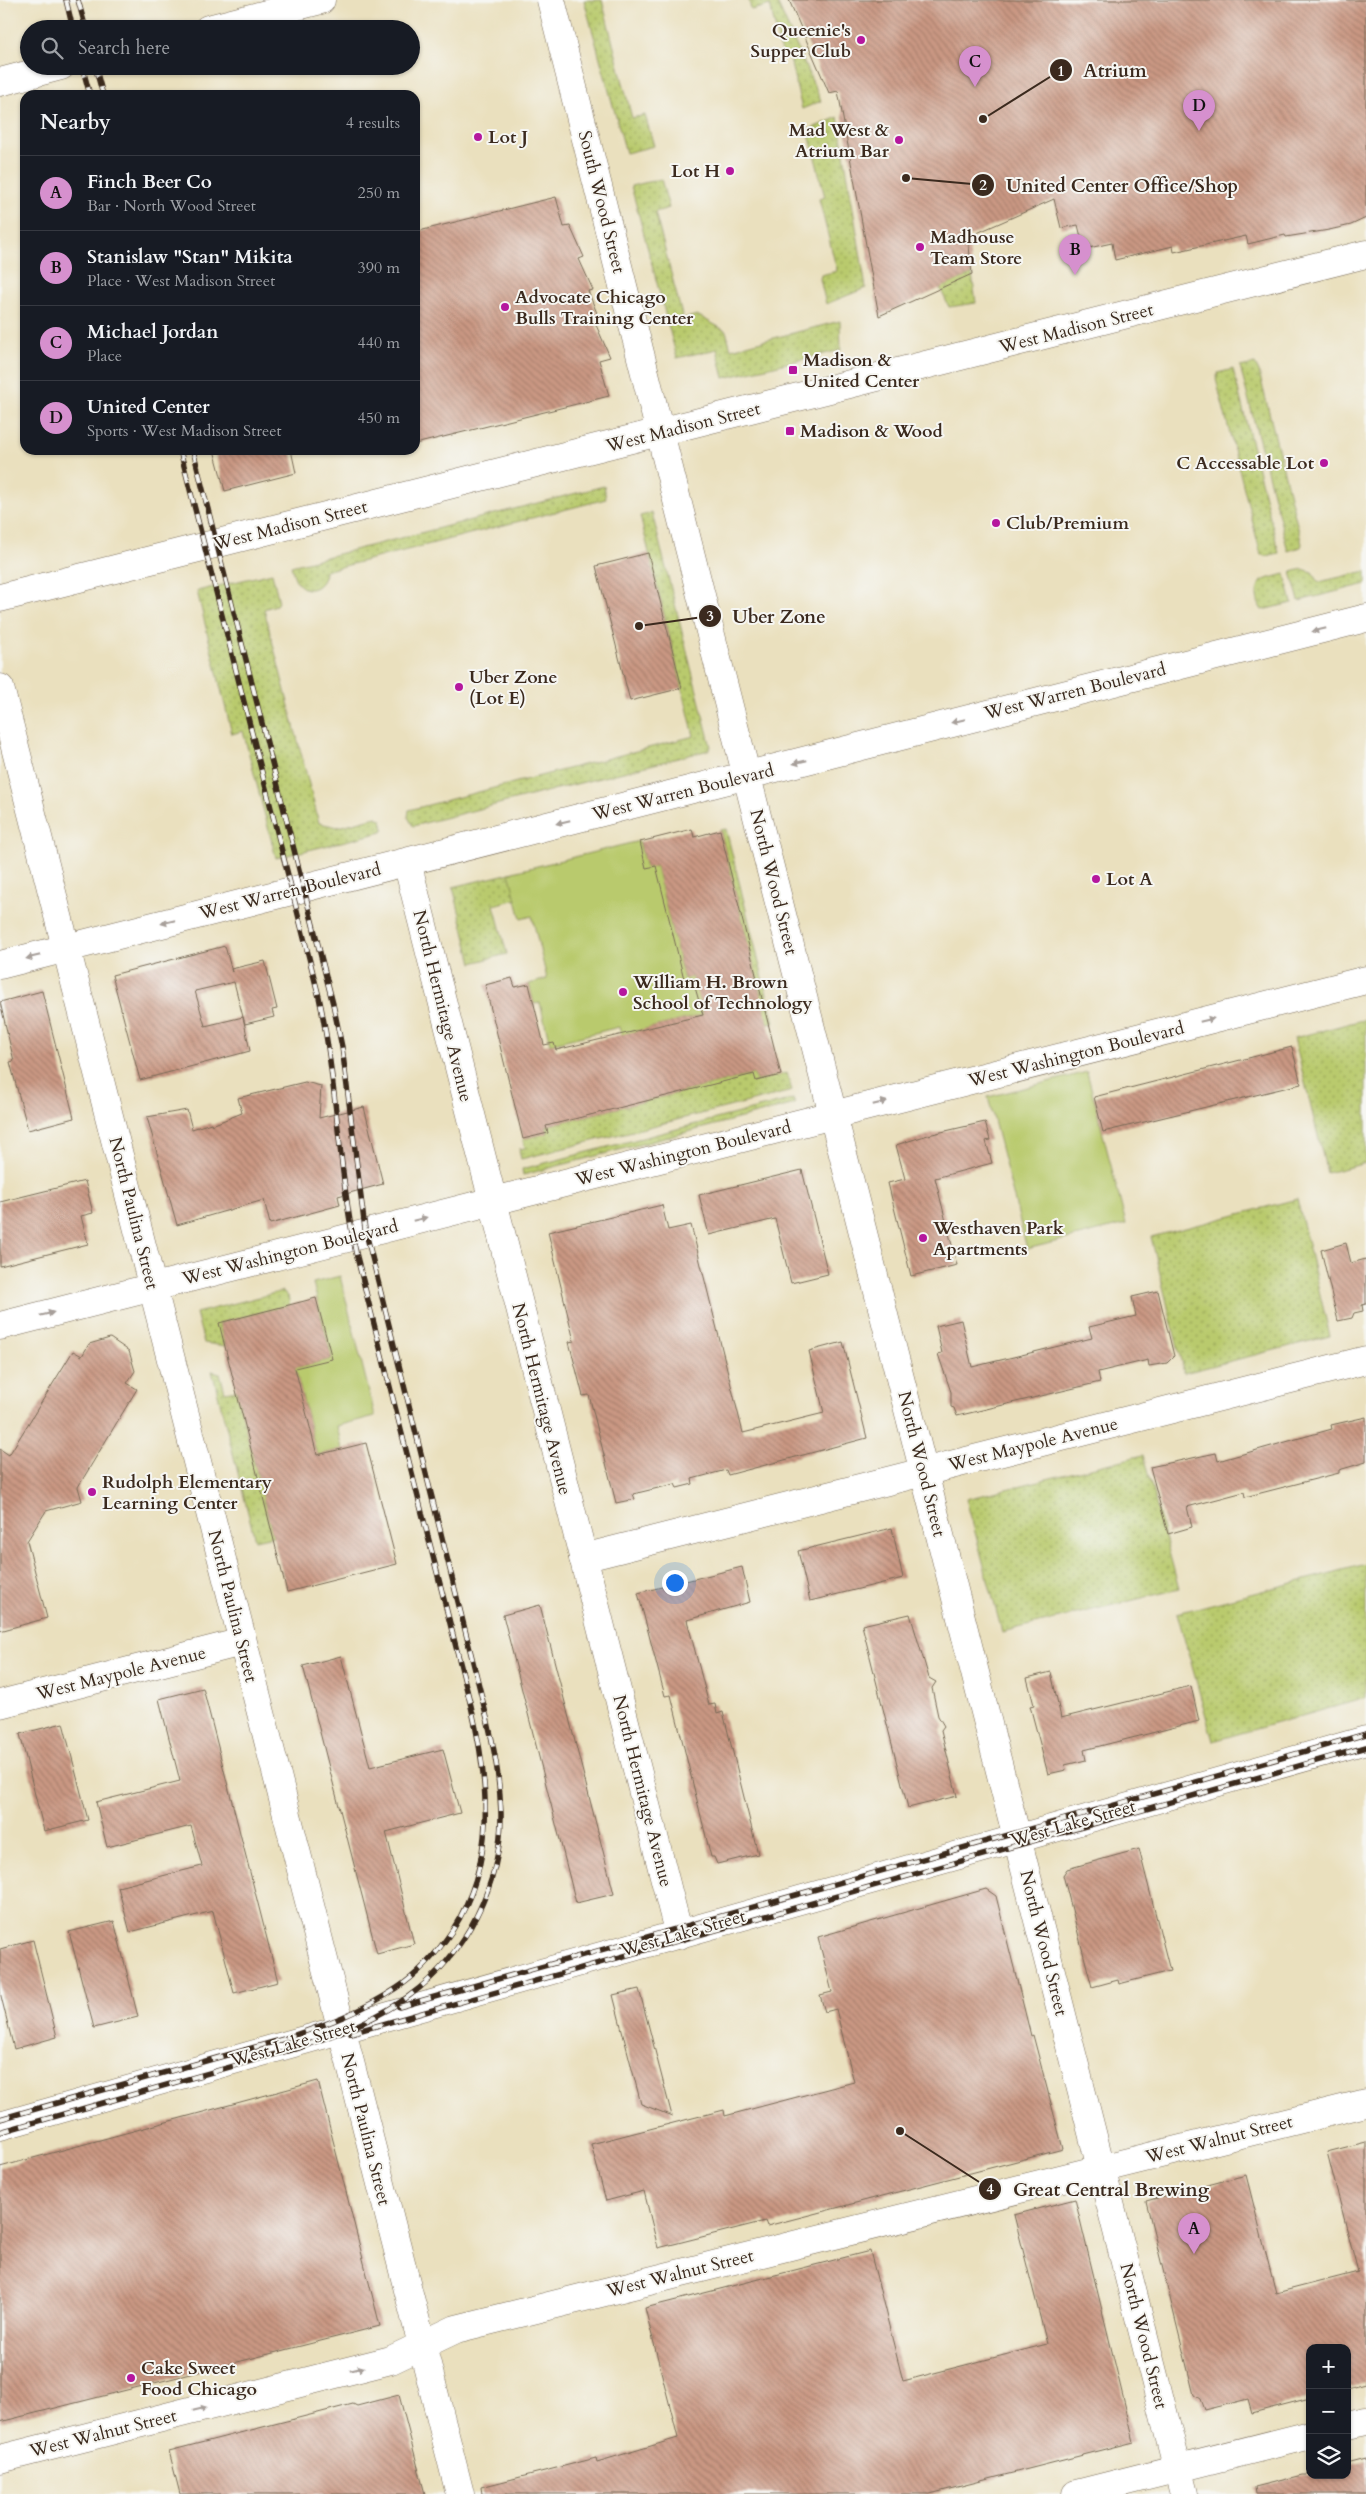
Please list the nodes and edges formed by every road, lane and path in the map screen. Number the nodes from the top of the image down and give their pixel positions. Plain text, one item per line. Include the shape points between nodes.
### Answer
1 (321, 0) edge
2 (552, 0) edge
3 (243, 20) edge
4 (27, 75) edge
5 (0, 82) edge
6 (1366, 254) edge
7 (661, 433) junction
8 (0, 598) edge
9 (1366, 618) edge
10 (0, 688) edge
11 (746, 776) junction
12 (407, 862) junction
13 (66, 948) junction
14 (0, 965) edge
15 (1366, 980) edge
16 (833, 1115) junction
17 (492, 1201) junction
18 (152, 1287) junction
19 (0, 1326) edge
20 (1366, 1360) edge
21 (924, 1472) junction
22 (583, 1558) junction
23 (242, 1642) junction
24 (0, 1704) edge
25 (1366, 1740) edge
26 (1017, 1839) junction
27 (679, 1935) junction
28 (340, 2030) junction
29 (1366, 2103) edge
30 (0, 2126) edge
31 (1101, 2168) junction
32 (422, 2345) junction
33 (1366, 2420) edge
34 (1351, 2424) edge
35 (1306, 2436) edge
36 (0, 2459) edge
37 (1181, 2481) edge
38 (460, 2494) edge
39 (1076, 2494) edge

1 - 3 street
2 - 7 street, South Wood Street
4 - 5 street
6 - 7 street, West Madison Street
7 - 8 street, West Madison Street
7 - 11 street, North Wood Street
9 -> 11 street, West Warren Boulevard
10 - 13 street, North Paulina Street
11 -> 12 street, West Warren Boulevard
11 - 16 street, North Wood Street
12 -> 13 street, West Warren Boulevard
12 - 17 street, North Hermitage Avenue
13 -> 14 street, West Warren Boulevard
13 - 18 street, North Paulina Street
16 -> 15 street, West Washington Boulevard
16 - 17 street, West Washington Boulevard
16 - 21 street, North Wood Street
18 -> 17 street, West Washington Boulevard
17 - 22 street, North Hermitage Avenue
19 -> 18 street, West Washington Boulevard
18 - 23 street, North Paulina Street
20 - 21 street, West Maypole Avenue
21 - 22 street, West Maypole Avenue
21 - 26 street, North Wood Street
22 - 27 street, North Hermitage Avenue
23 - 24 street, West Maypole Avenue
23 - 28 street, North Paulina Street
25 - 26 street, West Lake Street
26 - 27 street, West Lake Street
26 - 31 street, North Wood Street
27 - 28 street, West Lake Street
28 - 30 street, West Lake Street
28 - 32 street, North Paulina Street
29 - 31 street, West Walnut Street
31 - 32 street, West Walnut Street via 456,2330
31 - 37 street, North Wood Street
36 -> 32 street, West Walnut Street via 391,2360
32 - 38 street, North Paulina Street
33 - 34 street
35 - 37 street
37 - 39 street

